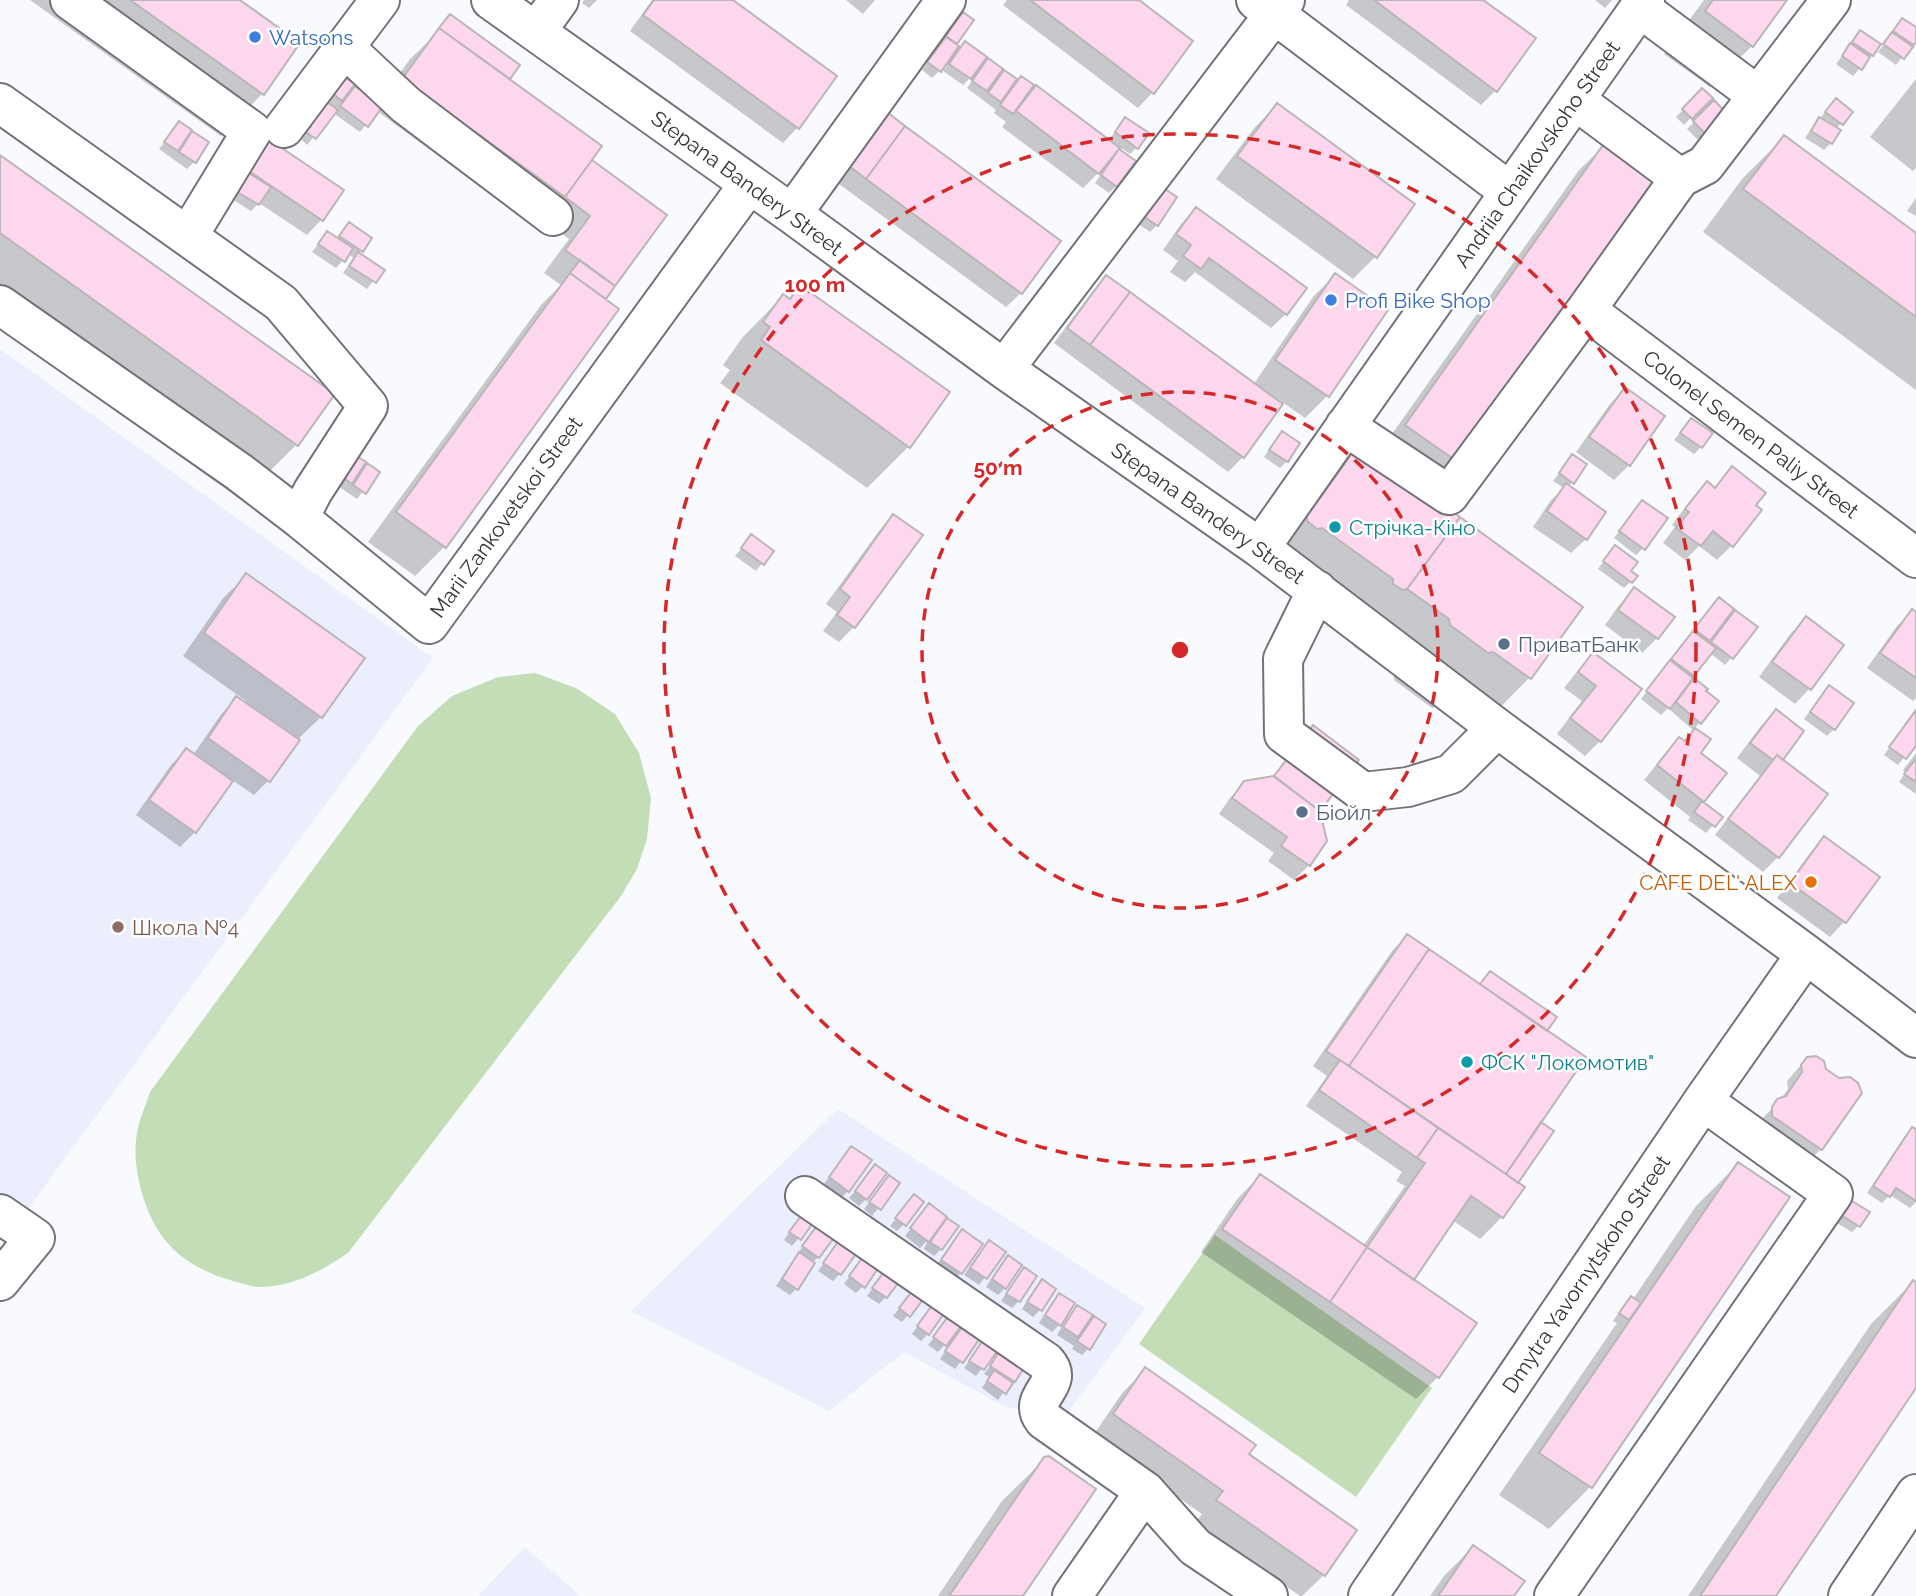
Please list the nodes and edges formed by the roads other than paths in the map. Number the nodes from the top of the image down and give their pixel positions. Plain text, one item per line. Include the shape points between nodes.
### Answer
1 (70, 0) edge
2 (380, 0) edge
3 (491, 0) edge
4 (559, 0) edge
5 (946, 0) edge
6 (1831, 0) edge
7 (1643, 4) edge
8 (1272, 5) edge
9 (536, 32) junction
10 (345, 48) junction
11 (1757, 95) junction
12 (1575, 100) junction
13 (0, 103) edge
14 (284, 128) dead end
15 (1680, 178) junction
16 (749, 184) junction
17 (1510, 192) junction
18 (792, 215) junction
19 (553, 216) dead end
20 (188, 236) junction
21 (0, 306) edge
22 (1586, 310) junction
23 (1004, 369) junction
24 (1345, 426) junction
25 (299, 518) junction
26 (1260, 548) junction
27 (1916, 558) edge
28 (1317, 590) junction
29 (1497, 729) junction
30 (1806, 954) junction
31 (1916, 1038) edge
32 (1703, 1101) junction
33 (805, 1196) dead end
34 (0, 1214) edge
35 (0, 1281) edge
36 (1145, 1491) junction
37 (1916, 1494) edge
38 (1072, 1596) edge
39 (1268, 1596) edge
40 (1368, 1596) edge
41 (1554, 1596) edge
42 (1848, 1596) edge

1 - 20 street via 252,131
2 - 10 street
3 - 9 street, Stepana Bandery Street
4 - 9 street
5 - 18 street
6 - 11 street
7 - 11 street
7 - 12 street, Andriia Chaikovskoho Street
8 - 17 street
8 - 23 street
9 - 16 street, Stepana Bandery Street
10 - 14 street
10 - 19 street via 406,105
11 - 15 street via 1705,165
12 - 15 street
12 - 17 street, Andriia Chaikovskoho Street
13 - 20 street
15 - 22 street
16 - 18 street, Stepana Bandery Street
16 - 25 street, Marii Zankovetskoi Street via 429,624
17 - 24 street, Andriia Chaikovskoho Street
18 - 23 street, Stepana Bandery Street
20 - 25 street via 281,303 368,406
21 - 25 street, Marii Zankovetskoi Street
22 - 24 street via 1448,495
22 - 27 street, Colonel Semen Paliy Street
23 - 26 street, Stepana Bandery Street
24 - 26 street, Andriia Chaikovskoho Street
26 - 28 street, Stepana Bandery Street
28 - 29 street, Stepana Bandery Street
28 - 29 street via 1283,659 1283,734 1363,792 1408,787 1451,774
29 - 30 street, Stepana Bandery Street
30 - 31 street, Stepana Bandery Street
30 - 32 street, Dmytra Yavornytskoho Street
32 - 40 street, Dmytra Yavornytskoho Street
32 - 41 street via 1833,1194
33 - 36 street via 1046,1362 1054,1375 1038,1406 1044,1420
34 - 35 street via 35,1238
36 - 38 street
36 - 39 street via 1195,1547
37 - 42 street

